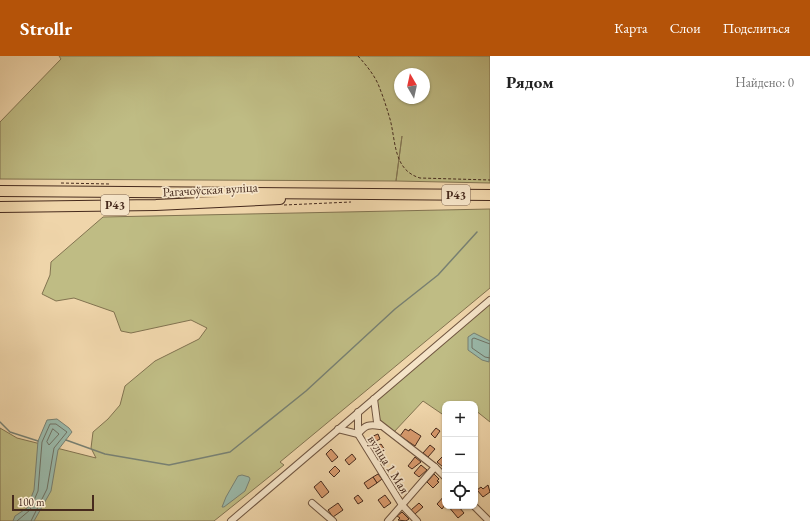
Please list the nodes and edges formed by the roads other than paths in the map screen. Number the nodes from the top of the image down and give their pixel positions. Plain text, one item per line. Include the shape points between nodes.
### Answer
1 (0, 191) edge
2 (422, 195) junction
3 (490, 195) edge
4 (0, 207) edge
5 (490, 300) edge
6 (374, 399) junction
7 (358, 412) junction
8 (380, 426) junction
9 (338, 429) junction
10 (358, 434) junction
11 (435, 467) junction
12 (442, 474) edge
13 (312, 504) dead end
14 (402, 505) junction
15 (477, 509) edge
16 (231, 521) edge
17 (333, 521) edge
18 (388, 521) edge
19 (417, 521) edge
20 (489, 521) edge

1 - 2 main road, Рагачоўская вуліца / Р43
2 - 3 main road, Рагачоўская вуліца / Р43
2 - 4 main road, Рагачоўская вуліца / Р43 via 231,200 156,205
5 - 6 street
6 - 7 street
6 - 8 street, вуліца 1 Мая via 377,422
7 - 9 street
7 - 10 street, вуліца 1 Мая
8 - 10 street, вуліца 1 Мая via 363,426
8 - 11 street, вуліца 1 Мая
9 - 10 street, вуліца 1 Мая
9 - 16 street
10 - 14 street, вуліца 1 Мая
11 - 12 street, вуліца 1 Мая
11 - 14 street, вуліца 1 Мая
13 - 17 street
14 - 18 street, вуліца 1 Мая
14 - 19 street, вуліца 1 Мая
15 - 20 street

